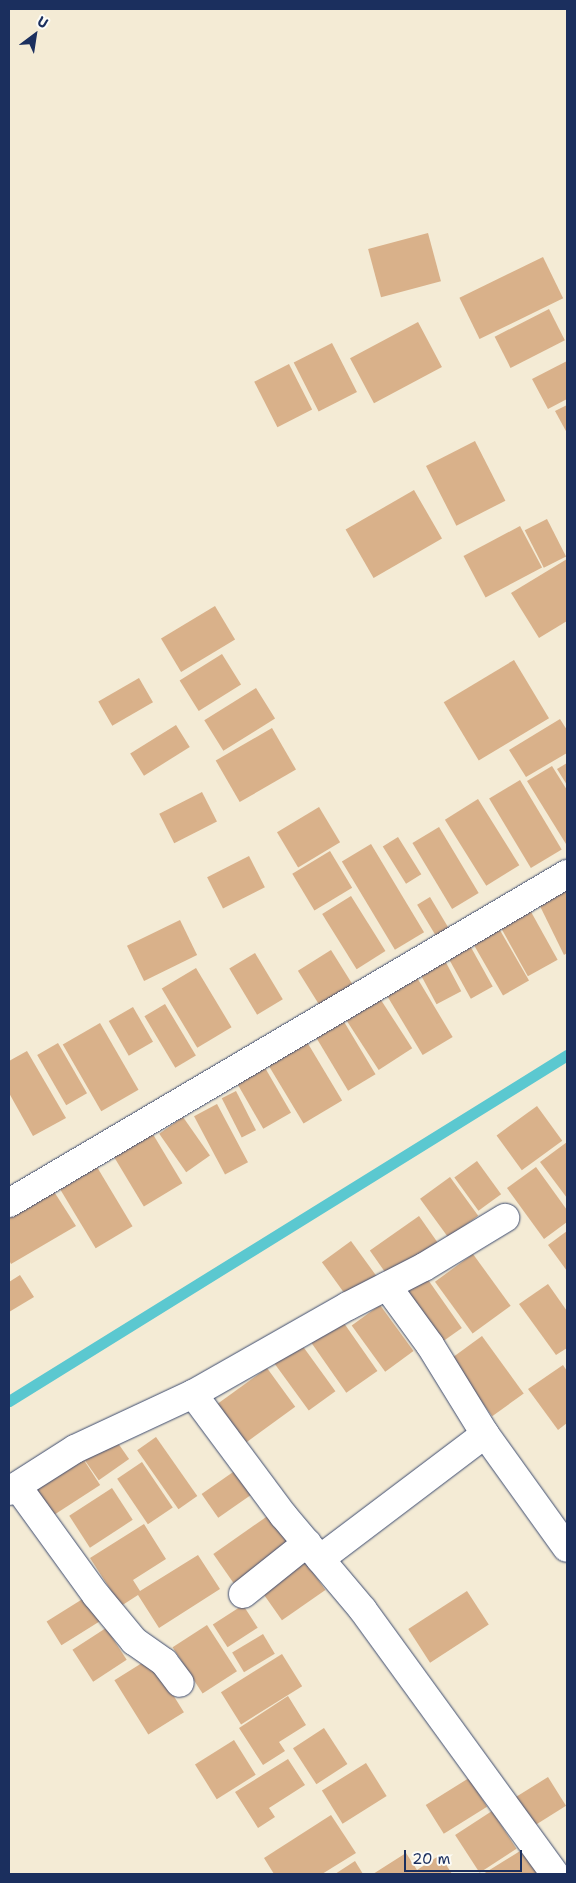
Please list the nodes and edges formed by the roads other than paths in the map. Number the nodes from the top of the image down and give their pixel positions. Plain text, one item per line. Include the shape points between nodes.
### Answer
1 (567, 874) edge
2 (9, 1203) edge
3 (505, 1218) dead end
4 (386, 1286) junction
5 (193, 1394) junction
6 (485, 1434) junction
7 (13, 1488) edge
8 (567, 1548) edge
9 (314, 1551) junction
10 (243, 1594) dead end
11 (180, 1683) dead end
12 (555, 1874) edge

1 - 2 street
3 - 4 street
4 - 5 street
4 - 6 street via 430,1345
5 - 7 street via 75,1449
5 - 9 street via 283,1515
6 - 8 street
6 - 9 street
7 - 11 street via 134,1641 164,1662
9 - 10 street
9 - 12 street via 363,1610

